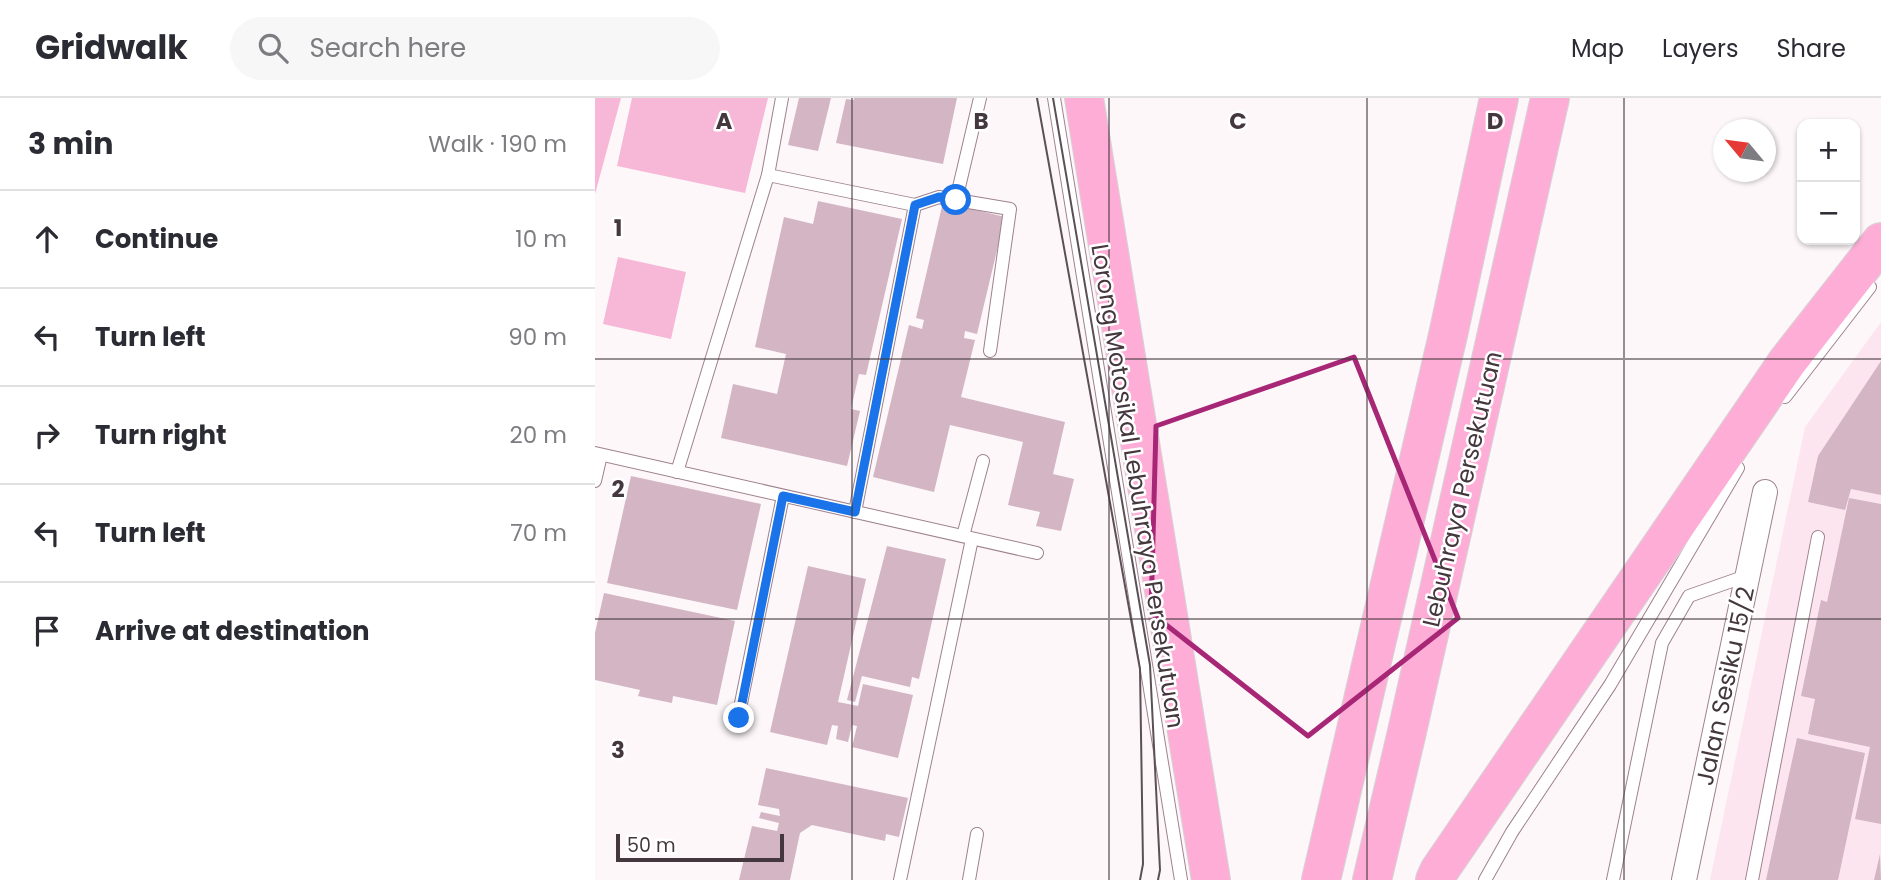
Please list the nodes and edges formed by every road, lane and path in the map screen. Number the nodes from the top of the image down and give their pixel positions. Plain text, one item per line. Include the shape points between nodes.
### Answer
1 (782, 98) edge
2 (980, 98) edge
3 (1054, 98) edge
4 (1084, 98) edge
5 (1499, 98) edge
6 (1550, 98) edge
7 (768, 175) junction
8 (956, 200) junction
9 (915, 205) junction
10 (1881, 242) edge
11 (1881, 273) edge
12 (990, 351) dead end
13 (1777, 410) dead end
14 (598, 454) edge
15 (1747, 454) dead end
16 (983, 461) dead end
17 (677, 472) junction
18 (595, 481) edge
19 (1765, 492) dead end
20 (783, 496) junction
21 (855, 512) junction
22 (968, 537) junction
23 (1818, 537) dead end
24 (1037, 553) dead end
25 (1749, 575) junction
26 (739, 718) dead end
27 (977, 834) dead end
28 (900, 880) edge
29 (969, 880) edge
30 (1181, 880) edge
31 (1211, 880) edge
32 (1321, 880) edge
33 (1371, 880) edge
34 (1435, 880) edge
35 (1485, 880) edge
36 (1613, 880) edge
37 (1684, 880) edge
38 (1752, 880) edge

1 - 7 lane
2 - 8 lane
3 - 30 lane, Lorong Motosikal Lebuhraya Persekutuan
4 - 31 highway
5 - 32 highway, Lebuhraya Persekutuan
6 - 33 highway, Lebuhraya Persekutuan
7 - 9 lane
7 - 17 lane
8 - 9 lane via 939,197
8 - 12 lane via 1010,209
9 - 21 lane
10 - 34 highway via 1787,362
11 - 13 lane
14 - 17 lane
14 - 18 lane
15 - 35 lane via 1611,685 1512,831
16 - 22 lane
17 - 20 lane
19 - 25 street, Jalan Sesiku 15/2
20 - 21 lane
20 - 26 lane
21 - 22 lane
22 - 24 lane
22 - 28 lane
23 - 38 lane
25 - 36 lane via 1689,596 1662,643
25 - 37 street, Jalan Sesiku 15/2
27 - 29 lane

